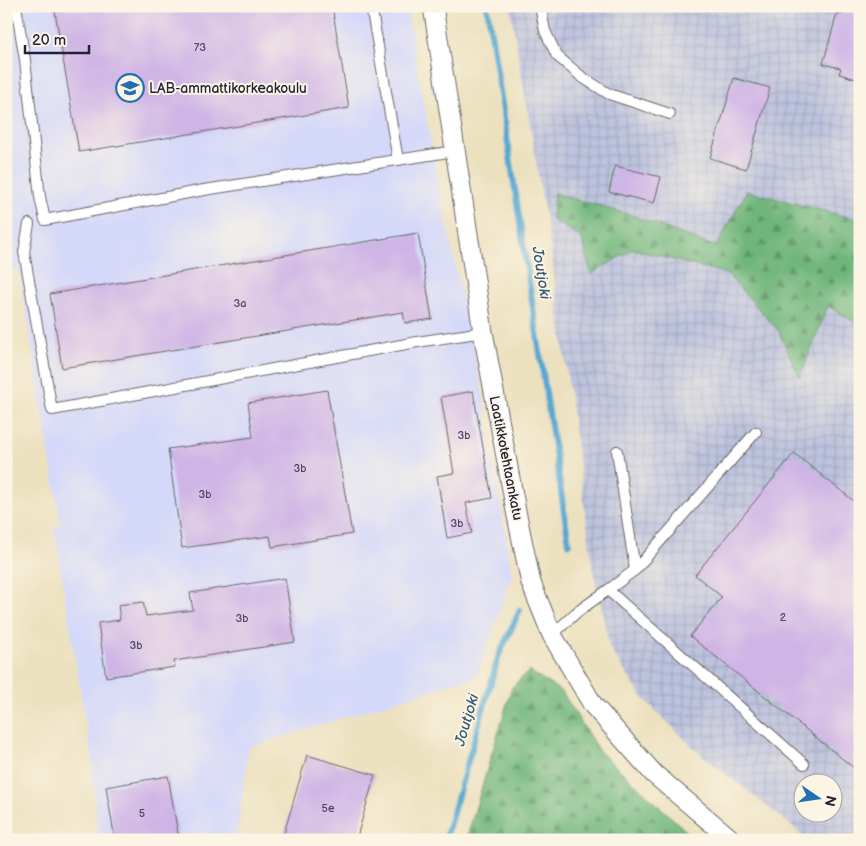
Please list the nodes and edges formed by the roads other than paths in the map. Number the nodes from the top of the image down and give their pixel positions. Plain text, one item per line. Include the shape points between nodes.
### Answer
1 (16, 6) edge
2 (371, 6) edge
3 (432, 6) edge
4 (540, 6) edge
5 (670, 114) dead end
6 (455, 150) junction
7 (398, 160) junction
8 (29, 224) dead end
9 (482, 332) junction
10 (756, 432) dead end
11 (618, 451) dead end
12 (635, 570) junction
13 (608, 590) junction
14 (552, 634) junction
15 (804, 764) dead end
16 (732, 840) edge

1 - 7 lane via 45,220 204,190
2 - 7 lane
3 - 6 street, Laatikkotehtaankatu
4 - 5 lane via 557,56 582,77 609,94
6 - 7 lane
6 - 9 street, Laatikkotehtaankatu
8 - 9 lane via 24,252 52,410
9 - 14 street, Laatikkotehtaankatu via 531,583
10 - 12 lane
11 - 12 lane
12 - 13 lane
13 - 14 lane
13 - 15 lane
14 - 16 street, Laatikkotehtaankatu via 593,705 654,774

